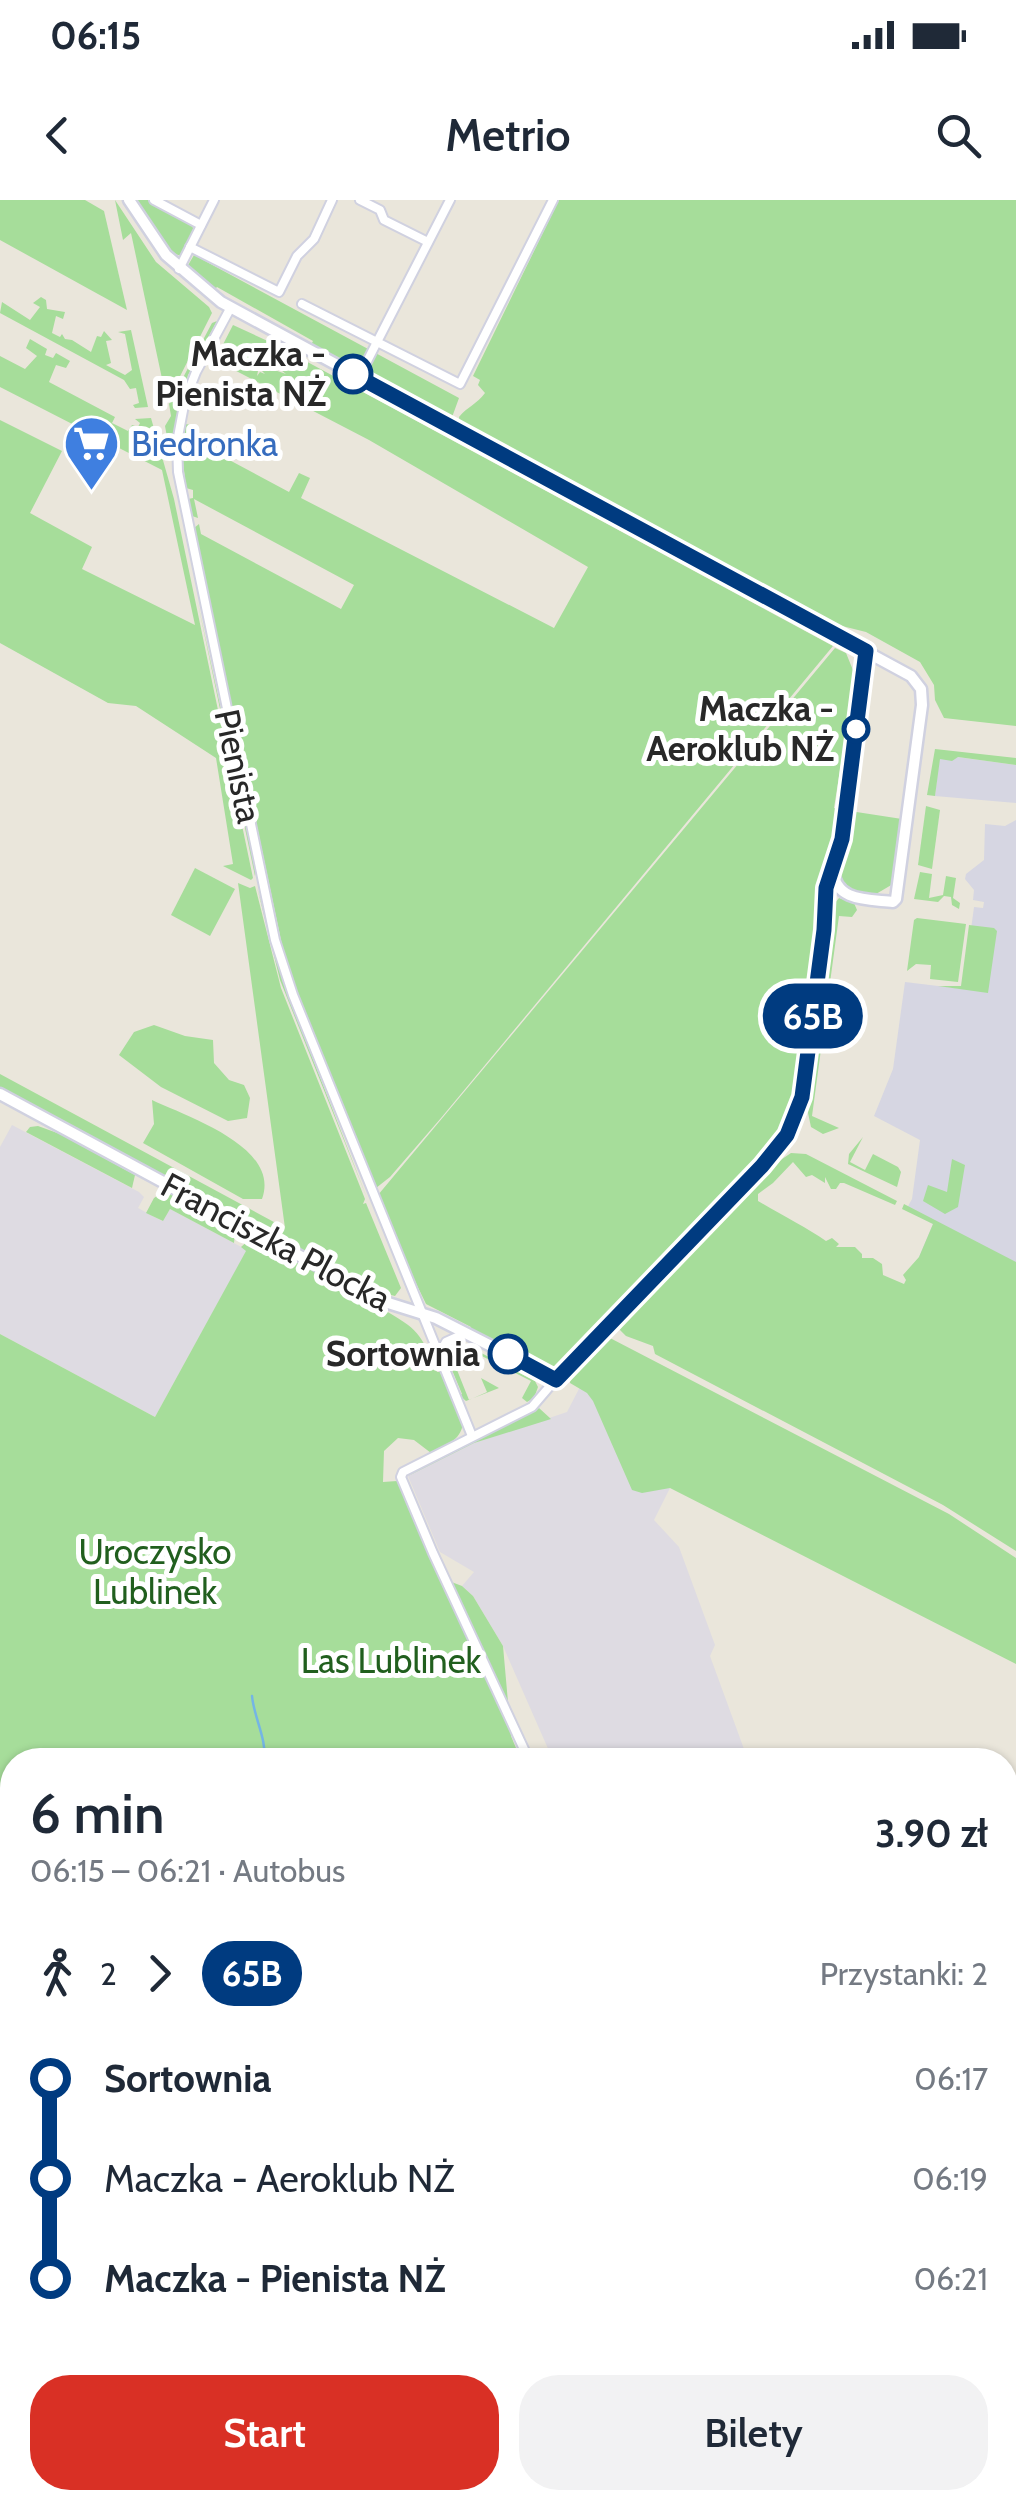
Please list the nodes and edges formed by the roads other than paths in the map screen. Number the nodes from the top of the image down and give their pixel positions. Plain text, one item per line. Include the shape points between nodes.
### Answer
1 (129, 200) edge
2 (154, 200) edge
3 (214, 200) edge
4 (332, 200) edge
5 (360, 200) edge
6 (450, 200) edge
7 (553, 200) edge
8 (201, 225) junction
9 (428, 242) junction
10 (190, 247) junction
11 (179, 268) junction
12 (302, 304) dead end
13 (231, 308) junction
14 (377, 342) junction
15 (359, 377) junction
16 (866, 651) junction
17 (833, 870) junction
18 (844, 893) junction
19 (826, 912) junction
20 (0, 1094) edge
21 (420, 1312) junction
22 (466, 1333) junction
23 (438, 1357) junction
24 (556, 1380) junction
25 (472, 1436) junction
26 (523, 1748) edge

1 - 11 street
2 - 8 street
3 - 8 street
4 - 10 street via 279,292
5 - 9 street
6 - 9 street
7 - 14 street via 460,384
8 - 10 street
9 - 14 street
10 - 11 street
11 - 13 street
12 - 14 street
13 - 15 street
13 - 21 street, Pienista via 185,400 177,442 180,484 278,954
14 - 15 street
15 - 16 street
16 - 17 street
16 - 18 street via 912,676 922,696 895,902
17 - 18 street
17 - 19 street
18 - 19 street
19 - 24 street via 802,1097 790,1129
20 - 21 street, Franciszka Plocka via 386,1302
21 - 22 street, Franciszka Plocka
21 - 23 street, Pienista
22 - 23 street via 446,1342
22 - 24 street, Franciszka Plocka
23 - 25 street, Pienista
24 - 25 street via 532,1407
25 - 26 street via 401,1477

